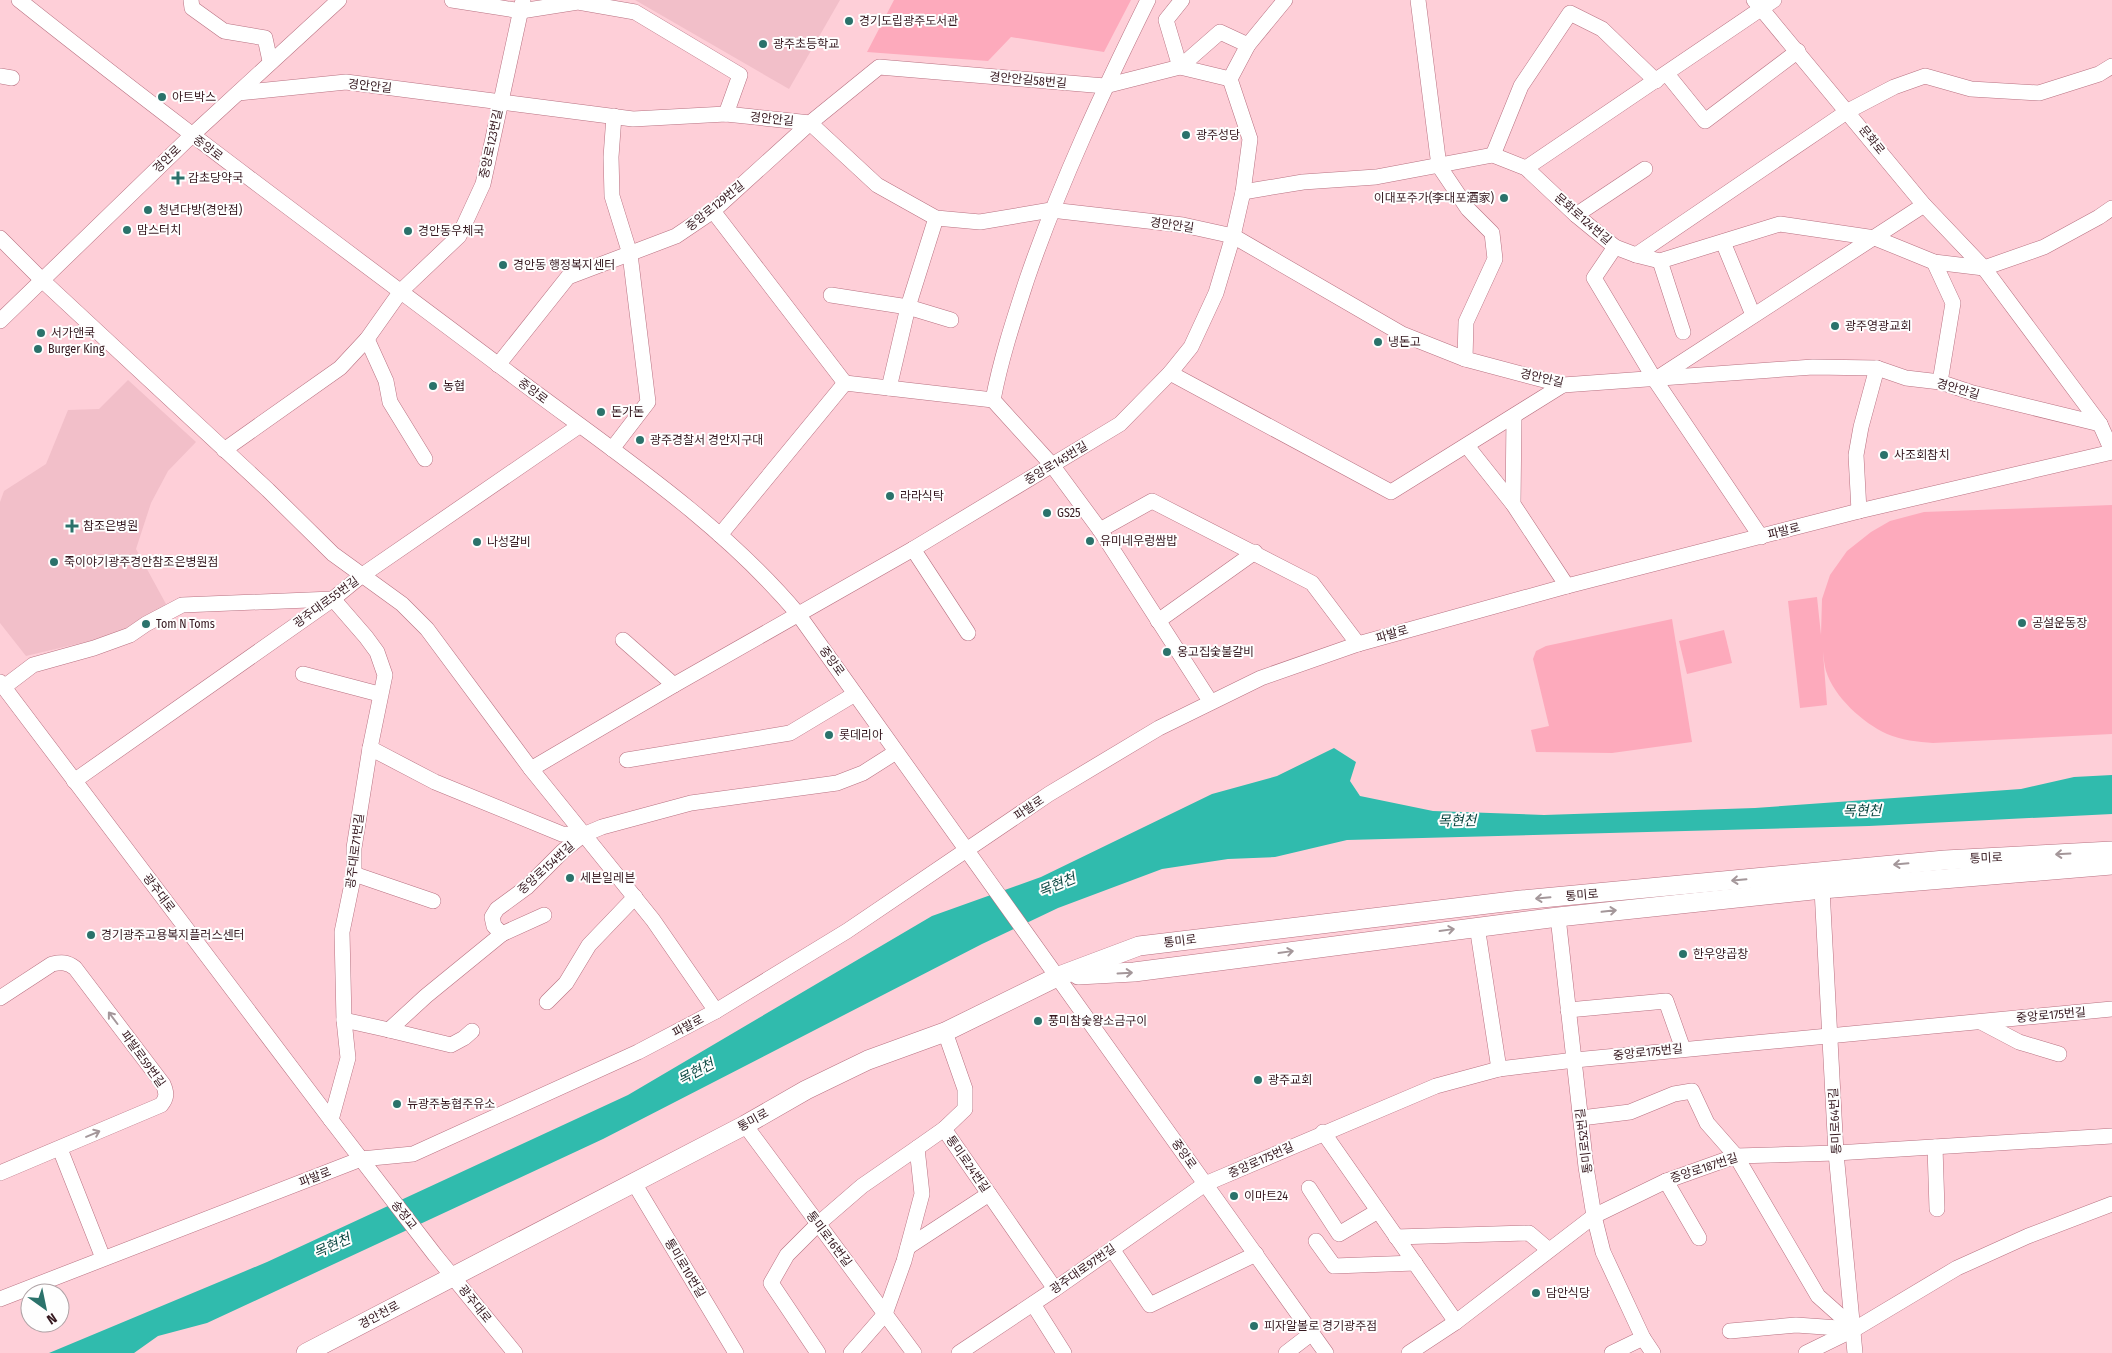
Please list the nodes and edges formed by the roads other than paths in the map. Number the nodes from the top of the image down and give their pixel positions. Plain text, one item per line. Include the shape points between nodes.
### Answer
1 (19, 0) edge
2 (191, 0) edge
3 (339, 0) edge
4 (452, 0) edge
5 (1148, 0) edge
6 (1182, 0) edge
7 (1284, 0) edge
8 (1418, 0) edge
9 (1774, 0) edge
10 (1758, 5) edge
11 (522, 6) edge
12 (1570, 6) edge
13 (1248, 45) junction
14 (1798, 51) junction
15 (270, 61) junction
16 (2112, 66) edge
17 (1180, 67) junction
18 (1662, 78) junction
19 (1230, 79) junction
20 (1105, 86) junction
21 (238, 93) junction
22 (500, 100) junction
23 (1848, 110) junction
24 (726, 114) junction
25 (614, 116) junction
26 (810, 123) junction
27 (191, 136) junction
28 (1493, 154) junction
29 (1439, 166) junction
30 (1526, 168) junction
31 (1645, 169) dead end
32 (1243, 192) junction
33 (1924, 205) junction
34 (2112, 208) edge
35 (1051, 210) junction
36 (713, 211) junction
37 (1576, 215) junction
38 (936, 218) junction
39 (1233, 236) junction
40 (0, 238) edge
41 (1875, 238) junction
42 (1723, 242) junction
43 (1615, 247) junction
44 (630, 254) junction
45 (1636, 255) junction
46 (1660, 260) junction
47 (1934, 262) junction
48 (1984, 268) junction
49 (43, 281) junction
50 (401, 292) junction
51 (831, 295) dead end
52 (908, 307) junction
53 (1753, 315) junction
54 (951, 320) dead end
55 (0, 321) edge
56 (1683, 332) dead end
57 (368, 339) junction
58 (1465, 359) junction
59 (498, 365) junction
60 (1877, 368) junction
61 (1170, 373) junction
62 (1655, 380) junction
63 (1940, 382) junction
64 (845, 383) junction
65 (1563, 385) junction
66 (889, 388) junction
67 (993, 400) junction
68 (1514, 416) junction
69 (2100, 424) junction
70 (579, 426) junction
71 (1467, 446) junction
72 (612, 449) junction
73 (224, 450) junction
74 (2112, 451) edge
75 (425, 459) dead end
76 (1052, 465) junction
77 (1513, 504) junction
78 (1859, 511) junction
79 (1100, 530) junction
80 (720, 535) junction
81 (1761, 537) junction
82 (913, 549) junction
83 (1255, 552) junction
84 (361, 576) junction
85 (1567, 586) junction
86 (333, 599) junction
87 (798, 614) junction
88 (1158, 621) junction
89 (968, 633) dead end
90 (623, 640) dead end
91 (1358, 644) junction
92 (304, 674) dead end
93 (2, 684) edge
94 (674, 685) junction
95 (379, 694) junction
96 (855, 694) junction
97 (1210, 701) junction
98 (370, 748) junction
99 (896, 752) junction
100 (627, 760) dead end
101 (531, 769) junction
102 (74, 781) junction
103 (583, 835) junction
104 (2112, 851) edge
105 (969, 853) junction
106 (2112, 865) edge
107 (354, 874) junction
108 (1822, 889) junction
109 (635, 897) junction
110 (433, 901) dead end
111 (544, 915) dead end
112 (1558, 917) junction
113 (1478, 926) junction
114 (502, 934) junction
115 (1059, 976) junction
116 (0, 998) edge
117 (547, 1002) dead end
118 (2112, 1009) edge
119 (1568, 1010) junction
120 (716, 1011) junction
121 (344, 1020) junction
122 (1980, 1022) junction
123 (389, 1030) junction
124 (472, 1030) dead end
125 (945, 1032) junction
126 (1832, 1035) junction
127 (1683, 1048) junction
128 (2059, 1054) dead end
129 (1575, 1060) junction
130 (1499, 1069) junction
131 (1581, 1118) junction
132 (331, 1120) junction
133 (745, 1125) junction
134 (944, 1129) junction
135 (1323, 1132) junction
136 (2112, 1136) edge
137 (1936, 1147) junction
138 (917, 1148) junction
139 (60, 1149) junction
140 (1836, 1154) junction
141 (1736, 1156) junction
142 (361, 1159) junction
143 (0, 1174) edge
144 (373, 1174) joint
145 (1666, 1180) junction
146 (634, 1183) junction
147 (1205, 1184) junction
148 (1309, 1188) dead end
149 (989, 1194) junction
150 (2112, 1204) edge
151 (1937, 1209) dead end
152 (1378, 1211) junction
153 (1594, 1216) junction
154 (818, 1224) junction
155 (1396, 1237) junction
156 (1699, 1238) dead end
157 (1316, 1241) dead end
158 (908, 1247) junction
159 (1112, 1249) junction
160 (1549, 1250) junction
161 (1256, 1254) junction
162 (436, 1255) joint
163 (103, 1258) junction
164 (1415, 1263) junction
165 (453, 1276) junction
166 (1055, 1289) junction
167 (0, 1299) edge
168 (1033, 1304) junction
169 (885, 1314) junction
170 (1456, 1322) junction
171 (1854, 1329) junction
172 (1730, 1331) dead end
173 (1312, 1333) junction
174 (1643, 1338) junction
175 (306, 1353) edge
176 (516, 1353) edge
177 (736, 1353) edge
178 (818, 1353) edge
179 (850, 1353) edge
180 (914, 1353) edge
181 (959, 1353) edge
182 (1064, 1353) edge
183 (1286, 1353) edge
184 (1326, 1353) edge
185 (1409, 1353) edge
186 (1612, 1353) edge
187 (1653, 1353) edge
188 (1806, 1353) edge
189 (1856, 1353) edge

1 - 27 street, 중앙로
2 - 15 street via 192,8 224,31 265,38
3 - 15 street, 경안로
4 - 11 street
5 - 20 street
6 - 17 street via 1166,20
7 - 13 street
8 - 29 street
9 - 10 street
10 - 14 street, 문화로
10 - 18 street
11 - 22 street, 중앙로123번길
11 - 24 street via 578,2 635,12 740,75
12 - 18 street
12 - 28 street via 1521,86
13 - 17 street, 경안안길58번길 via 1220,32
13 - 19 street
14 - 18 street via 1705,121
14 - 23 street, 문화로
15 - 21 street, 경안로
16 - 23 street via 2099,74 2039,93 1971,89 1925,76
17 - 19 street
17 - 20 street, 경안안길58번길
18 - 30 street
19 - 32 street, 중앙로145번길 via 1250,139
20 - 26 street, 경안안길58번길 via 879,68
20 - 35 street
21 - 22 street, 경안안길 via 346,82
21 - 27 street, 경안로
22 - 25 street, 경안안길
22 - 50 street, 중앙로123번길 via 483,184 459,236
23 - 33 street, 문화로
23 - 45 street
24 - 25 street, 경안안길 via 633,119
24 - 26 street, 경안안길
25 - 44 street via 612,196
26 - 36 street, 중앙로129번길
26 - 38 street, 경안안길 via 877,185
27 - 49 street, 경안로
27 - 50 street, 중앙로
28 - 29 street
28 - 30 street, 문화로124번길
29 - 32 street via 1376,177 1303,182
29 - 58 street via 1468,209 1492,233 1495,259 1466,322
30 - 37 street, 문화로124번길
31 - 37 street
32 - 39 street, 중앙로145번길
33 - 41 street
33 - 48 street, 문화로
34 - 48 street via 2100,218 2044,247
35 - 38 street, 경안안길 via 980,222
35 - 39 street, 경안안길 via 1183,225
35 - 67 street via 1001,357
36 - 44 street, 중앙로129번길 via 676,236
36 - 64 street
37 - 43 street, 문화로124번길
38 - 52 street
39 - 58 street, 경안안길 via 1402,334
39 - 61 street, 중앙로145번길 via 1212,302 1191,347
40 - 49 street
41 - 42 street, 문화로124번길 via 1780,224
41 - 47 street, 문화로124번길
41 - 53 street
42 - 46 street, 문화로124번길
42 - 53 street
43 - 45 street, 문화로124번길
43 - 62 street via 1594,278
44 - 59 street, 중앙로129번길 via 568,277
44 - 72 street via 648,402
45 - 46 street, 문화로124번길
46 - 56 street
47 - 48 street, 문화로124번길
47 - 63 street via 1953,303
48 - 69 street, 문화로
49 - 55 street, 경안로
49 - 73 street
50 - 57 street, 중앙로123번길
50 - 59 street, 중앙로
51 - 52 street
52 - 54 street
52 - 66 street
53 - 62 street
57 - 73 street, 중앙로123번길 via 340,368
57 - 75 street via 386,381 390,402
58 - 65 street, 경안안길
59 - 70 street, 중앙로
60 - 62 street, 경안안길 via 1814,367
60 - 63 street, 경안안길 via 1906,378
60 - 78 street via 1856,455
61 - 71 street via 1391,492
61 - 76 street, 중앙로145번길 via 1120,424
62 - 65 street, 경안안길
62 - 81 street
63 - 69 street, 경안안길
64 - 66 street
64 - 80 street
65 - 68 street
66 - 67 street
67 - 76 street
68 - 71 street
68 - 77 street
69 - 74 street, 문화로
70 - 72 street, 중앙로
70 - 84 street, 광주대로55번길
71 - 77 street
72 - 80 street, 중앙로
73 - 84 street via 333,554
74 - 78 street, 파발로
76 - 79 street
76 - 82 street, 중앙로145번길
77 - 85 street
78 - 81 street, 파발로
79 - 83 street via 1152,501
79 - 88 street
80 - 87 street, 중앙로 via 755,566
81 - 85 street, 파발로
82 - 87 street, 중앙로145번길
82 - 89 street
83 - 88 street
83 - 91 street via 1312,583
84 - 86 street, 광주대로55번길
84 - 101 street via 402,604 427,628
85 - 91 street, 파발로
86 - 93 street via 182,605 130,635 33,665
86 - 95 street, 광주대로71번길 via 366,637 383,665 385,675
86 - 102 street, 광주대로55번길
87 - 94 street, 중앙로145번길
87 - 96 street, 중앙로
88 - 97 street
90 - 94 street
91 - 97 street, 파발로 via 1261,678
92 - 95 street
93 - 102 street, 광주대로
94 - 101 street, 중앙로145번길
95 - 98 street, 광주대로71번길
96 - 99 street, 중앙로
96 - 100 street via 790,733
97 - 105 street, 파발로 via 1049,794
98 - 103 street via 435,782 562,834
98 - 107 street, 광주대로71번길 via 354,848
99 - 103 street, 중앙로154번길 via 863,773 837,783 691,803
99 - 105 street, 중앙로
101 - 103 street
102 - 132 street, 광주대로
103 - 109 street
103 - 114 street, 중앙로154번길 via 563,850 527,887 497,909 492,917 494,926
104 -> 115 main road, 통미로 via 1945,860 1482,905 1139,946
105 - 115 street, 중앙로
105 - 120 street, 파발로
106 - 108 main road, 통미로
107 - 110 street
107 - 121 street, 광주대로71번길 via 342,932
112 -> 108 main road, 통미로
108 - 126 street, 통미로64번길
109 - 117 street via 589,945 566,984
109 - 120 street
111 - 114 street
112 - 113 main road, 통미로
112 - 119 street, 통미로52번길
115 -> 113 main road, 통미로 via 1134,972
113 - 130 street
114 - 123 street
115 - 125 main road, 통미로
115 - 147 street, 중앙로
139 -> 116 street, 파발로59번길 via 160,1105 167,1093 69,963 52,964
118 - 122 street, 중앙로175번길
119 - 127 street via 1666,1000
119 - 129 street, 통미로52번길
120 - 142 street, 파발로 via 638,1052 413,1154
121 - 123 street
121 - 132 street, 광주대로71번길 via 348,1058
122 - 126 street, 중앙로175번길
122 - 128 street via 2019,1042
123 - 124 street via 451,1045
125 - 133 main road, 통미로 via 868,1060
125 - 134 street, 통미로24번길 via 965,1089 965,1109
126 - 127 street, 중앙로175번길
126 - 140 street, 통미로64번길
127 - 129 street, 중앙로175번길
129 - 130 street, 중앙로175번길
129 - 131 street, 통미로52번길
130 - 135 street, 중앙로175번길 via 1436,1086
131 - 141 street via 1630,1112 1674,1094 1692,1091 1707,1123
131 - 153 street, 통미로52번길
132 - 142 street, 광주대로
133 - 146 main road, 통미로
133 - 154 street, 통미로16번길
134 - 138 street
134 - 149 street, 통미로24번길
135 - 147 street, 중앙로175번길
135 - 152 street
136 - 137 street, 중앙로187번길
137 - 140 street, 중앙로187번길
137 - 151 street
138 - 154 street via 862,1186
138 - 158 street via 922,1194
139 - 143 street, 파발로59번길
139 - 163 street
140 - 141 street, 중앙로187번길
140 - 171 street, 통미로64번길
141 - 145 street, 중앙로187번길
141 - 171 street via 1818,1296
142 - 144 street, 광주대로
142 - 163 street, 파발로
144 - 162 street, 송정교
145 - 153 street, 중앙로187번길
145 - 156 street
146 - 165 main road, 통미로
146 - 177 street, 통미로10번길
147 - 159 street, 광주대로97번길
147 - 161 street, 중앙로
148 - 152 street via 1339,1234
149 - 158 street
149 - 166 street, 통미로24번길
150 - 171 street via 1957,1268
152 - 155 street
153 - 160 street, 중앙로187번길
153 - 174 street, 통미로52번길 via 1603,1252
154 - 169 street, 통미로16번길
154 - 178 street via 787,1255 771,1283
155 - 160 street via 1529,1233
155 - 164 street
157 - 164 street via 1334,1266
158 - 169 street
159 - 161 street via 1150,1305
159 - 166 street, 광주대로97번길
160 - 170 street, 중앙로187번길
161 - 173 street, 중앙로
162 - 165 street, 광주대로
163 - 167 street, 파발로
164 - 170 street
165 - 175 main road, 경안천로
165 - 176 street, 광주대로
166 - 168 street, 광주대로97번길
168 - 181 street, 광주대로97번길
168 - 182 street
169 - 179 street
169 - 180 street, 통미로16번길
170 - 185 street, 중앙로187번길
171 - 172 street via 1796,1325
171 - 188 street
171 - 189 street, 통미로64번길
173 - 183 street
173 - 184 street, 중앙로
174 - 186 street
174 - 187 street, 통미로52번길

